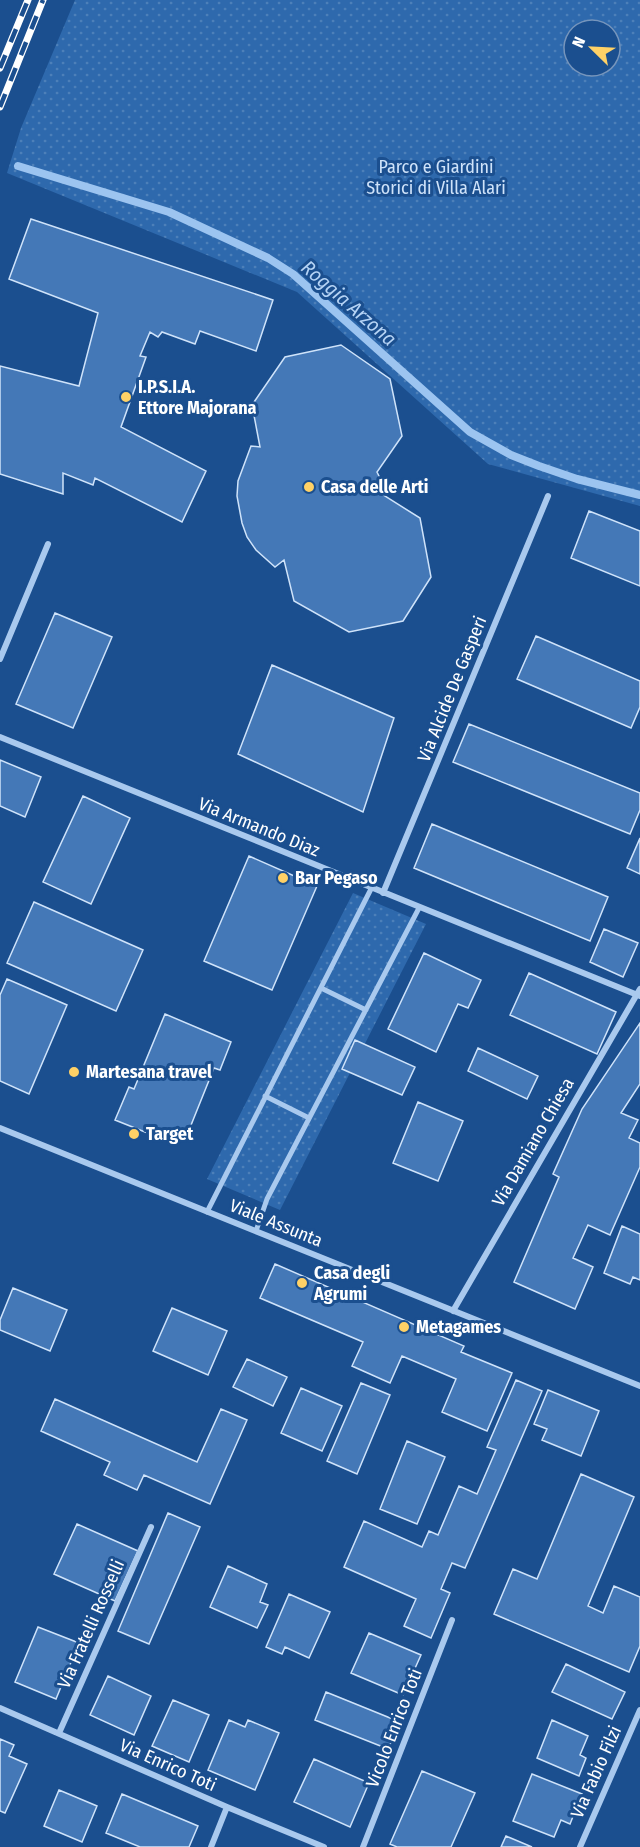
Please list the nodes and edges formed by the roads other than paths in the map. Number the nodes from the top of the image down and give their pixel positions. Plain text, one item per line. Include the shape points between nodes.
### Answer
1 (548, 496) dead end
2 (48, 544) dead end
3 (0, 659) edge
4 (0, 737) edge
5 (371, 889) junction
6 (383, 893) junction
7 (419, 908) junction
8 (321, 988) junction
9 (639, 993) edge
10 (366, 1010) junction
11 (266, 1096) junction
12 (309, 1118) junction
13 (0, 1128) edge
14 (207, 1212) junction
15 (256, 1231) junction
16 (453, 1311) junction
17 (640, 1386) edge
18 (151, 1527) dead end
19 (452, 1620) dead end
20 (0, 1708) edge
21 (640, 1710) edge
22 (59, 1733) junction
23 (227, 1808) junction
24 (211, 1847) edge
25 (324, 1847) edge
26 (363, 1847) edge
27 (580, 1847) edge

1 - 6 street, Via Alcide De Gasperi
2 - 3 street
4 - 5 street, Via Armando Diaz
5 - 6 street, Via Armando Diaz
5 - 8 street
6 - 7 street, Via Armando Diaz
7 - 9 street, Via Armando Diaz
7 - 10 street
8 - 10 street
8 - 11 street
9 - 16 street, Via Damiano Chiesa
10 - 12 street
11 - 12 street
11 - 14 street
12 - 15 street via 267,1199
13 - 14 street, Viale Assunta
14 - 15 street, Viale Assunta
15 - 16 street, Viale Assunta
16 - 17 street, Viale Assunta
18 - 22 street, Via Fratelli Rosselli
19 - 26 street, Vicolo Enrico Toti
20 - 22 street, Via Enrico Toti
21 - 27 street, Via Fabio Filzi
22 - 23 street, Via Enrico Toti
23 - 24 street
23 - 25 street, Via Enrico Toti

